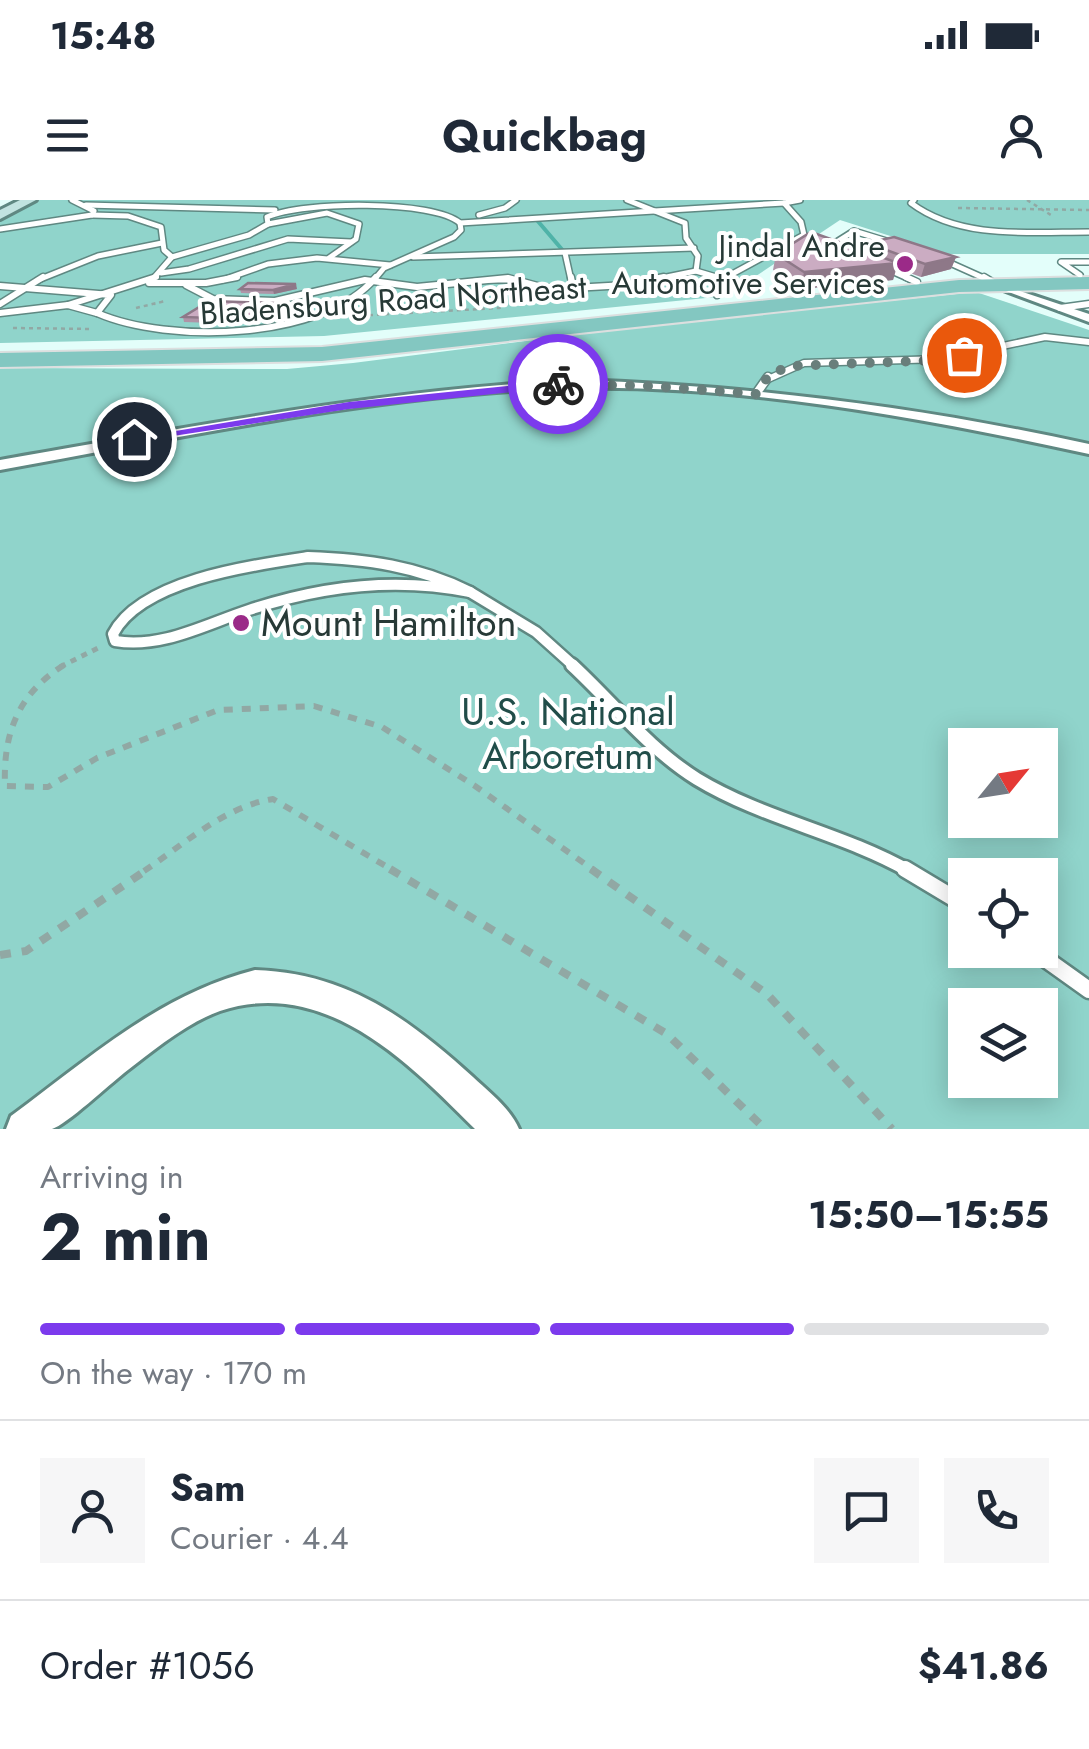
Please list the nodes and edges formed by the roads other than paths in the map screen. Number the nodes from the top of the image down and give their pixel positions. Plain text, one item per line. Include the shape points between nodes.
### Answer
1 (30, 200) edge
2 (72, 200) edge
3 (203, 200) edge
4 (372, 200) edge
5 (516, 200) edge
6 (627, 200) edge
7 (770, 200) edge
8 (800, 200) edge
9 (294, 202) edge
10 (314, 202) edge
11 (362, 202) edge
12 (784, 203) junction
13 (914, 204) edge
14 (86, 206) junction
15 (112, 206) junction
16 (389, 206) junction
17 (275, 210) junction
18 (352, 210) junction
19 (234, 211) junction
20 (661, 211) junction
21 (247, 212) junction
22 (93, 213) junction
23 (0, 215) edge
24 (344, 215) junction
25 (458, 220) junction
26 (266, 223) junction
27 (0, 229) edge
28 (1089, 232) edge
29 (274, 240) junction
30 (351, 242) junction
31 (163, 246) junction
32 (694, 248) junction
33 (910, 249) edge
34 (565, 253) junction
35 (845, 254) edge
36 (929, 255) edge
37 (404, 257) junction
38 (172, 258) junction
39 (329, 258) junction
40 (390, 265) junction
41 (882, 267) edge
42 (696, 271) junction
43 (161, 273) junction
44 (1087, 274) edge
45 (723, 279) junction
46 (989, 280) junction
47 (371, 282) junction
48 (918, 282) junction
49 (145, 283) junction
50 (0, 286) edge
51 (186, 286) junction
52 (573, 288) junction
53 (20, 289) junction
54 (318, 292) junction
55 (718, 294) dead end
56 (111, 295) junction
57 (801, 298) junction
58 (0, 304) edge
59 (1089, 304) edge
60 (68, 305) junction
61 (1060, 308) junction
62 (0, 313) edge
63 (96, 313) junction
64 (321, 316) junction
65 (1089, 318) edge
66 (1089, 342) edge
67 (0, 350) edge
68 (0, 360) edge
69 (756, 394) junction
70 (1089, 449) edge
71 (0, 465) edge
72 (472, 592) junction
73 (948, 895) edge
74 (1058, 968) edge
75 (1089, 990) edge
76 (24, 1129) edge
77 (501, 1129) edge

1 - 23 main road
2 - 14 lane
3 - 19 lane
4 - 16 lane
5 - 25 lane
6 - 20 lane
7 - 12 lane
8 - 12 lane
9 - 10 lane
9 - 17 lane
10 - 11 lane
11 - 16 lane
11 - 18 lane
12 - 20 lane
12 - 45 lane via 804,235
13 - 28 lane via 944,220 989,229
14 - 15 lane
14 - 22 lane
15 - 19 lane
15 - 22 lane
16 - 18 lane
16 - 25 lane via 438,210
17 - 21 lane
17 - 26 lane
18 - 24 lane
19 - 21 lane
20 - 25 lane
20 - 32 lane via 685,222
21 - 26 lane
22 - 27 lane
22 - 31 lane via 150,221 162,227
24 - 26 lane
24 - 30 lane via 359,224
25 - 37 lane via 461,230 454,237
26 - 29 lane
26 - 38 lane
29 - 30 lane
29 - 43 lane
30 - 39 lane
31 - 38 lane
31 - 53 lane via 115,249
32 - 34 lane
32 - 42 lane
33 - 35 lane via 854,231 827,248
34 - 37 lane
34 - 52 lane
36 - 46 lane
37 - 40 lane
38 - 43 lane
39 - 40 lane
39 - 51 lane via 268,264
40 - 47 lane
41 - 48 lane
42 - 45 lane
42 - 52 lane
43 - 49 lane
44 - 46 main road, Bladensburg Road Northeast
45 - 55 lane
46 - 48 main road, Bladensburg Road Northeast
46 - 57 main road, Bladensburg Road Northeast
46 - 61 street
47 - 52 lane via 418,287 508,278
47 - 54 lane
47 - 64 lane
48 - 57 main road, Bladensburg Road Northeast
49 - 51 lane
49 - 56 lane
50 - 53 lane
51 - 54 lane via 218,299 287,301
53 - 56 lane
53 - 58 lane
54 - 64 lane
56 - 60 lane
56 - 63 lane
57 - 67 main road, Bladensburg Road Northeast via 324,342
57 - 68 main road, Bladensburg Road Northeast via 322,354
59 - 61 lane
60 - 62 lane
60 - 63 lane
61 - 65 street
63 - 64 lane via 141,325 263,330
66 - 69 lane via 1044,337 942,360 804,363 769,375
69 - 70 street
69 - 71 street via 615,384 504,387 271,416
72 - 72 lane via 382,559 288,560 237,569 161,596 126,613 114,641 150,642 350,586 438,584
72 - 73 lane via 526,621 648,742 693,776 749,805 874,852
74 - 75 lane
76 - 77 street via 189,1010 233,990 268,984 314,990 367,1016

